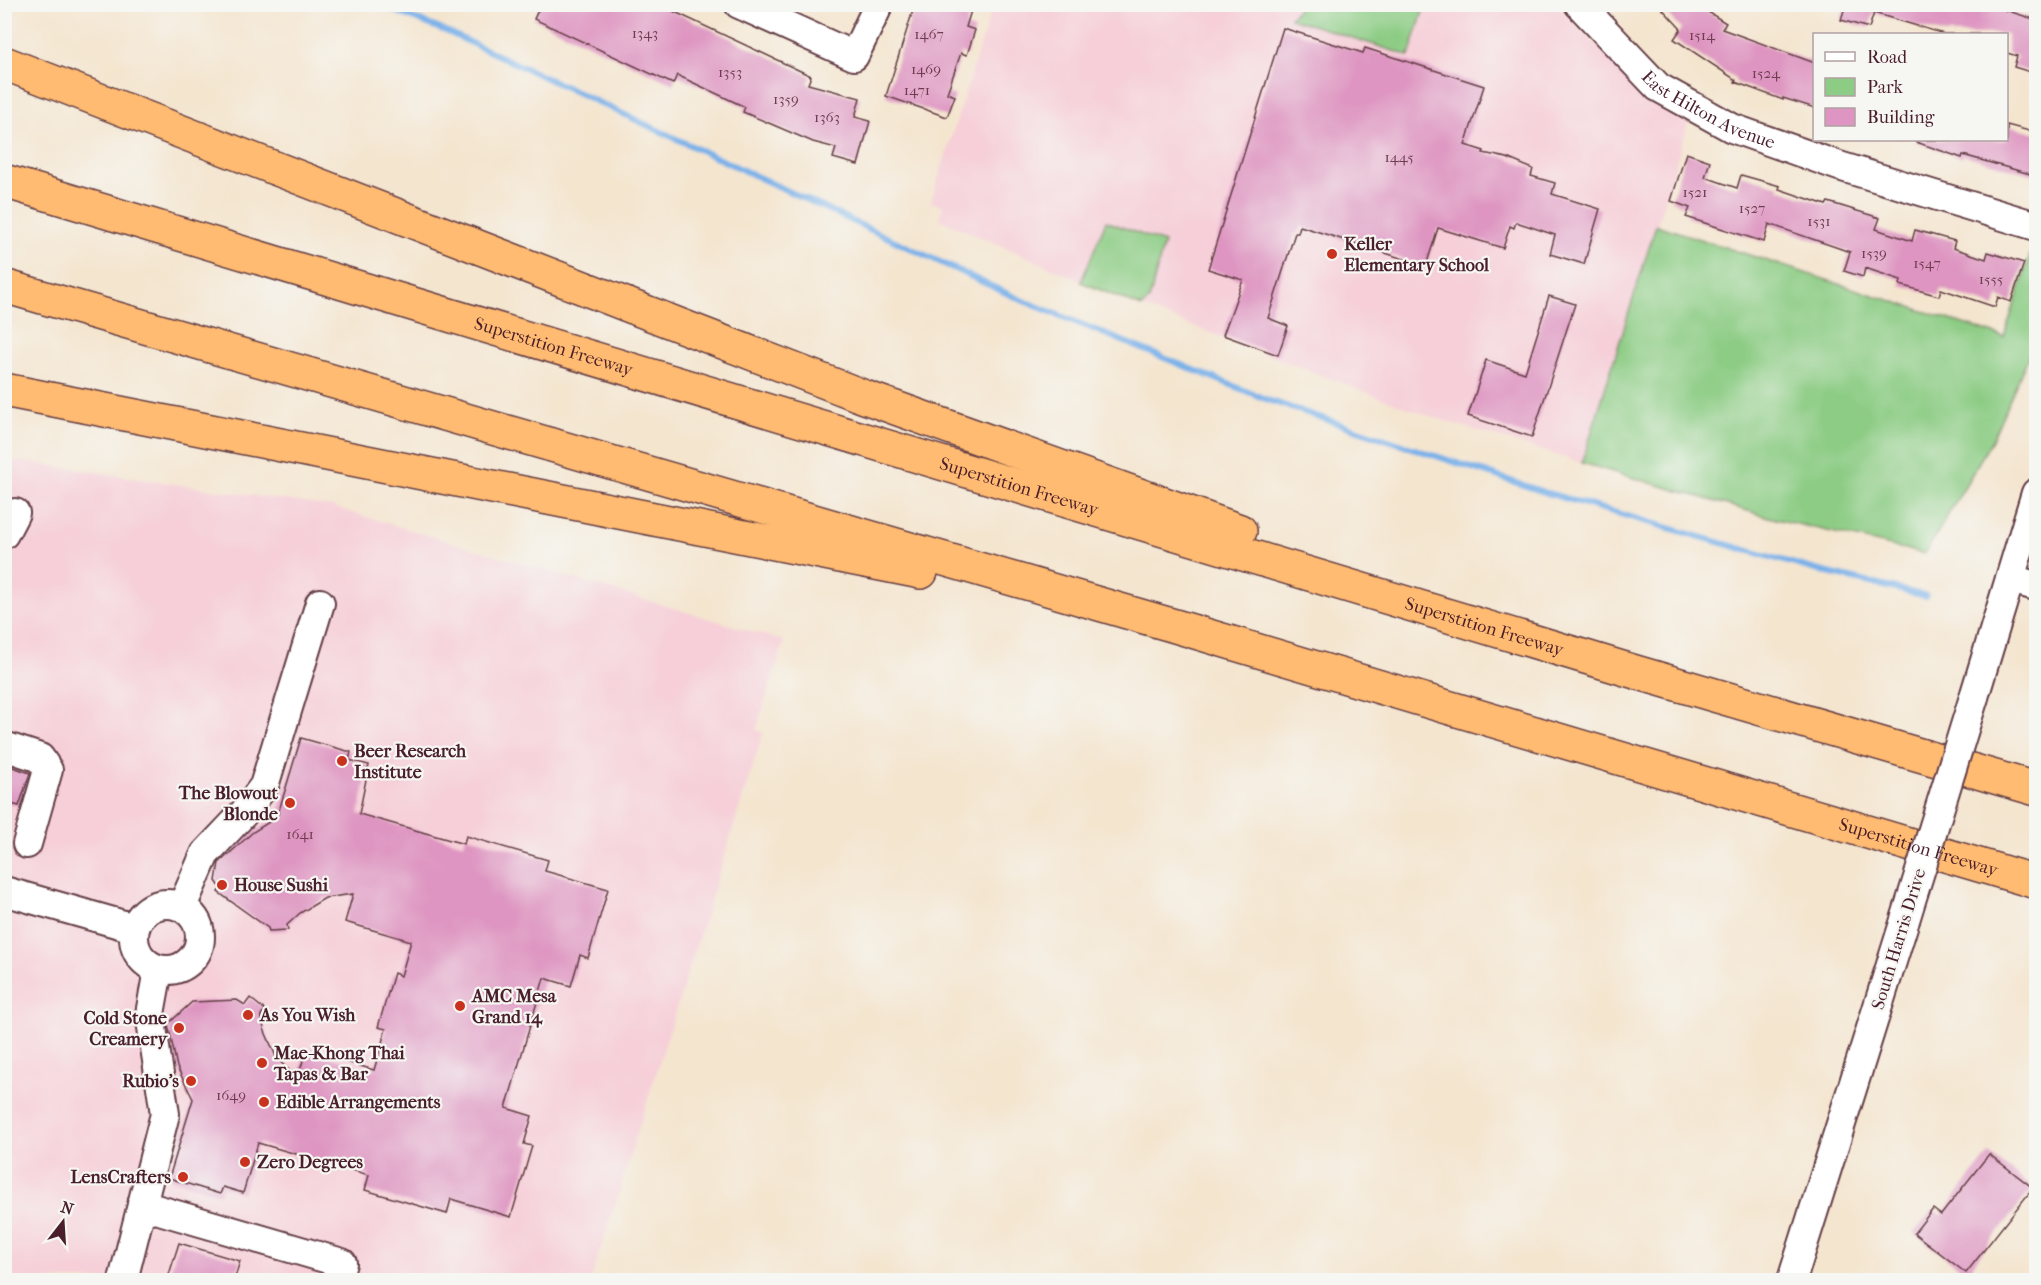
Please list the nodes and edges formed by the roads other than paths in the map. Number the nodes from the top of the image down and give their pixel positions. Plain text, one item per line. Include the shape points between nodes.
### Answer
1 (739, 4) edge
2 (879, 4) edge
3 (1579, 4) edge
4 (4, 63) edge
5 (4, 181) edge
6 (2037, 226) edge
7 (4, 286) edge
8 (4, 390) edge
9 (2037, 493) edge
10 (2023, 583) edge
11 (320, 603) dead end
12 (1151, 619) junction
13 (1632, 671) junction
14 (4, 746) edge
15 (2037, 789) edge
16 (27, 844) dead end
17 (2037, 882) edge
18 (4, 891) edge
19 (182, 907) junction
20 (134, 928) junction
21 (158, 970) junction
22 (142, 1205) junction
23 (123, 1281) edge
24 (337, 1281) edge
25 (1792, 1281) edge

1 - 2 street via 854,56
3 - 6 street, East Hilton Avenue via 1658,87 1732,128 1839,166
4 - 13 highway via 862,396
5 - 13 highway, Superstition Freeway
7 - 12 highway, Superstition Freeway
8 - 12 highway
9 - 10 street, South Harris Drive
10 - 25 street, South Harris Drive, bridge via 1974,696
11 - 19 street via 264,786 205,854
12 - 17 highway, Superstition Freeway
13 - 15 highway, Superstition Freeway
14 - 16 street via 40,758 48,770
18 - 20 street
19 - 20 street via 153,906
19 - 21 street via 197,922 200,944 189,962 170,971
20 - 21 street via 133,939 141,958
21 - 22 street via 150,1014 165,1114
22 - 23 street
22 - 24 street via 342,1263

